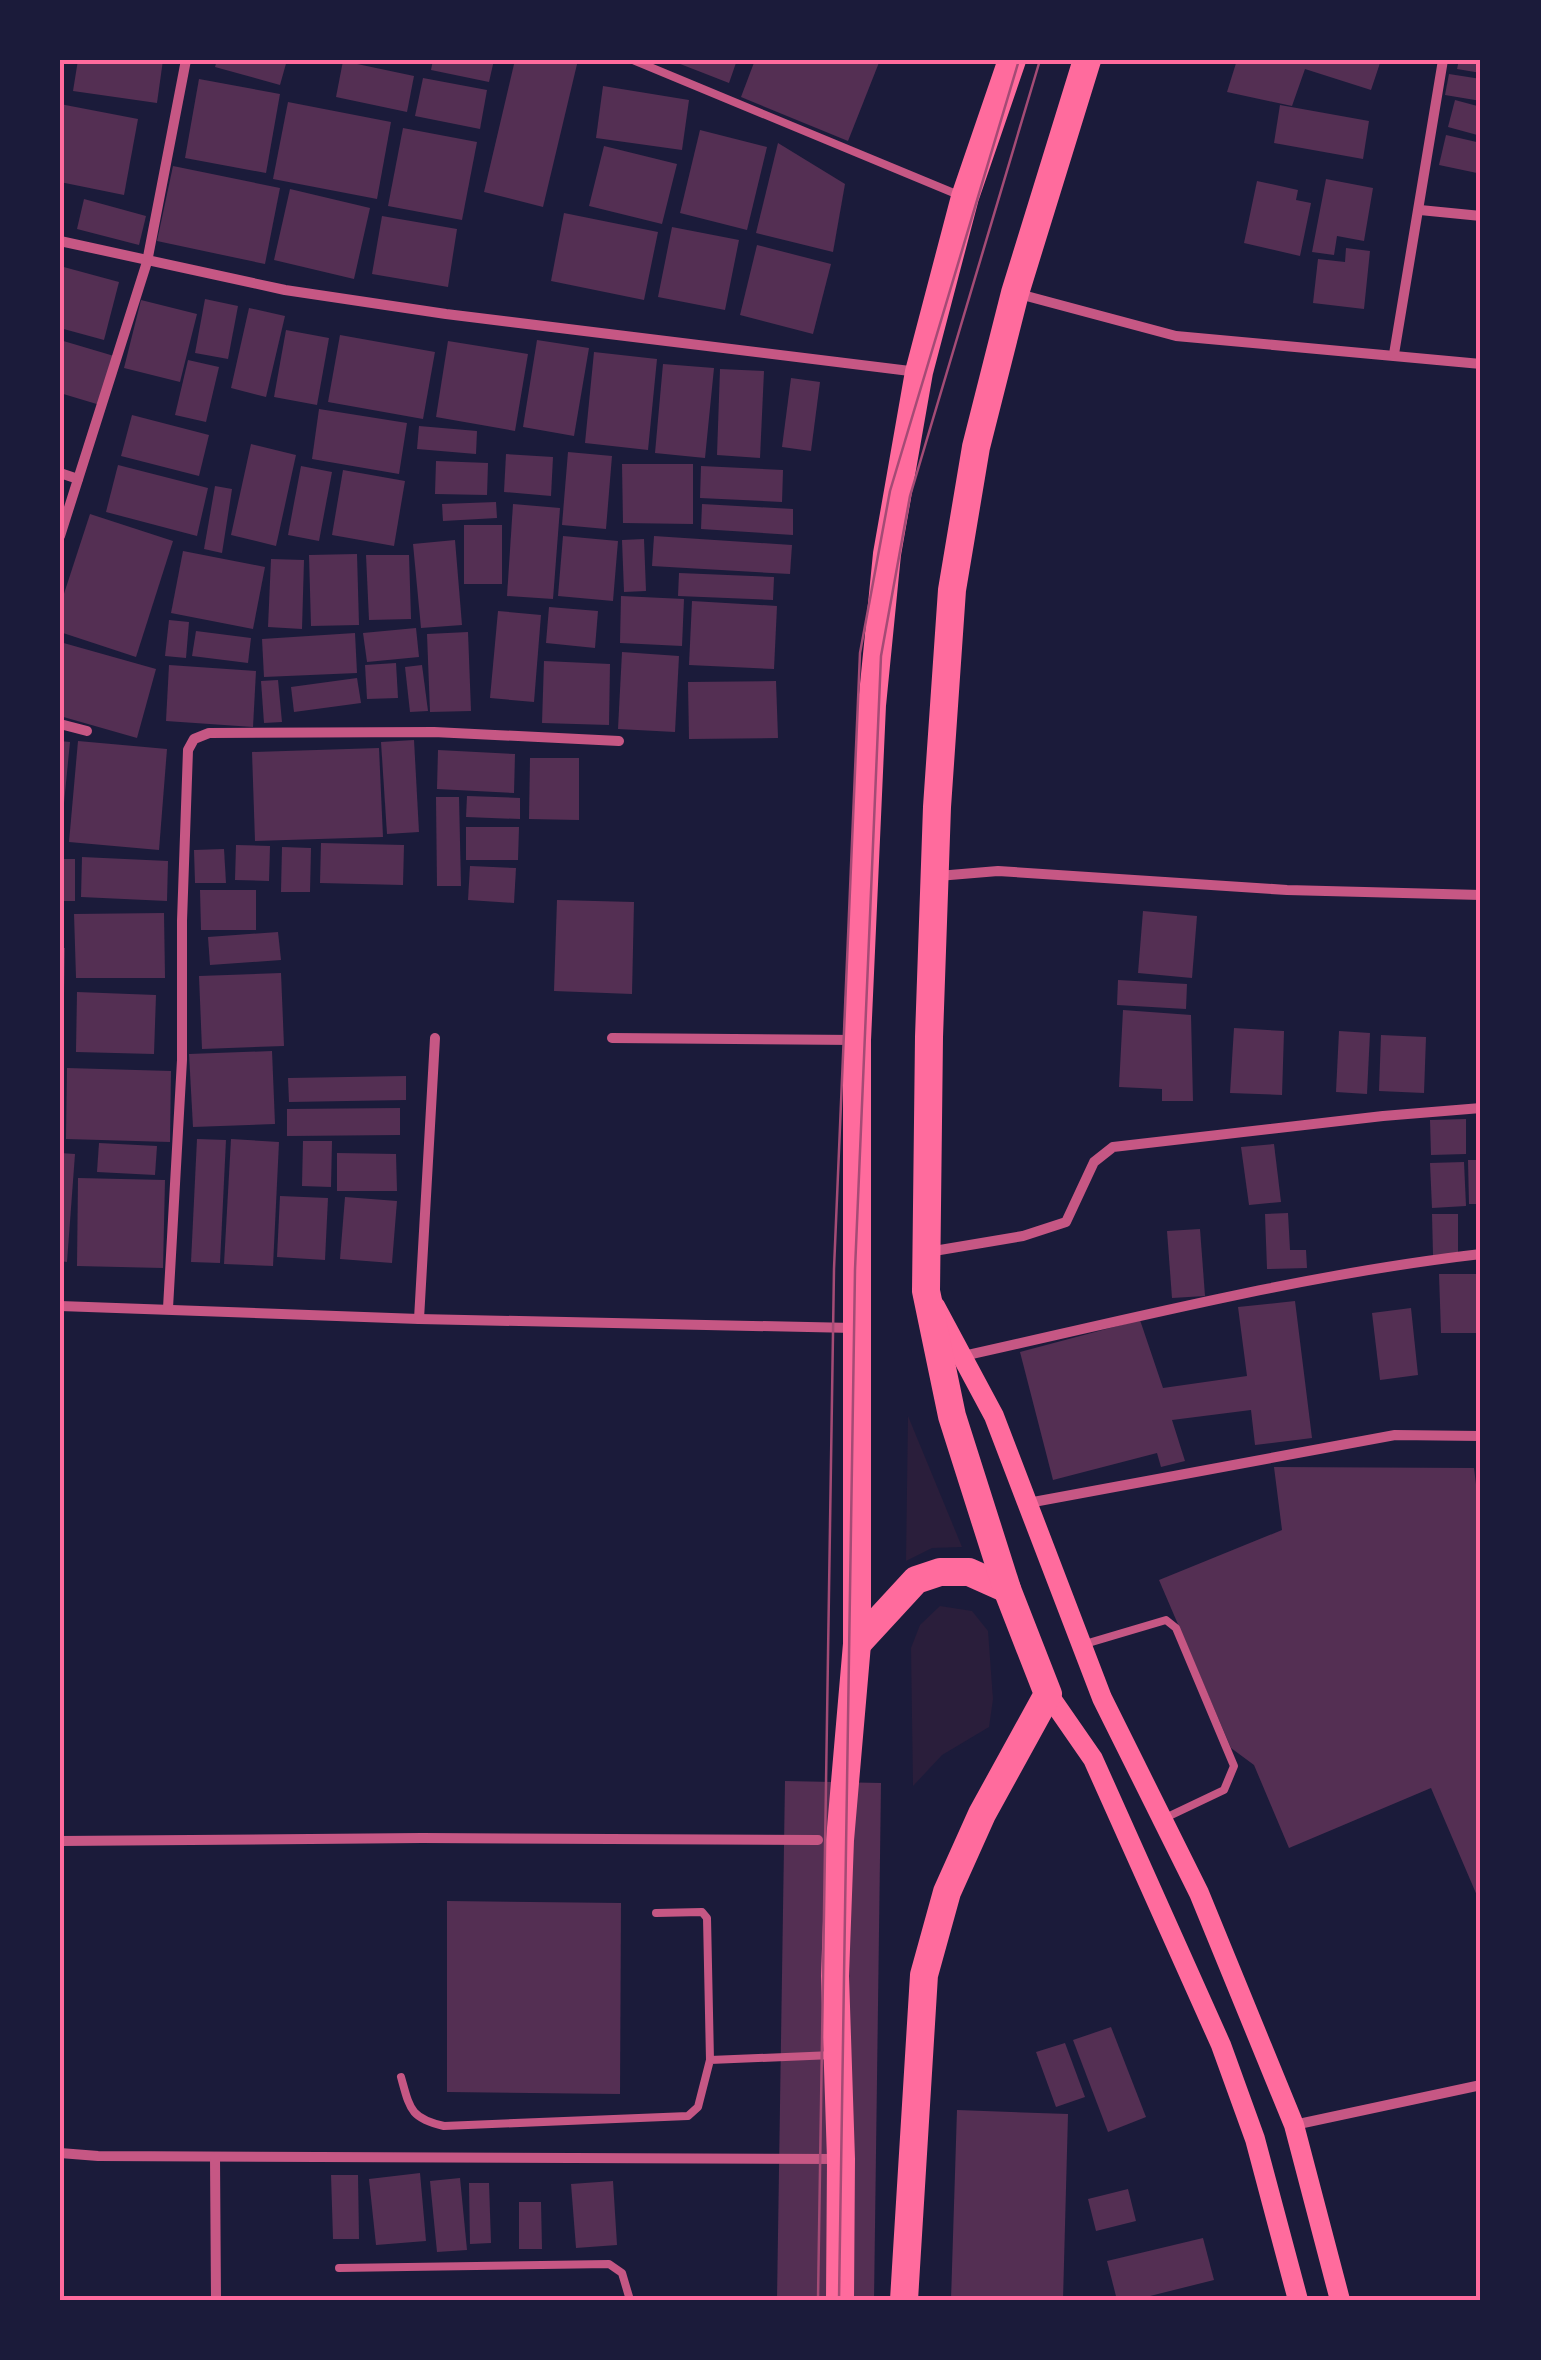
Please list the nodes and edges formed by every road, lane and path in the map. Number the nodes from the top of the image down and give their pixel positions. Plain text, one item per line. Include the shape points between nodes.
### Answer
1 (186, 60) edge
2 (632, 60) edge
3 (1012, 60) edge
4 (1088, 60) edge
5 (1443, 60) edge
6 (966, 197) junction
7 (1420, 210) junction
8 (1481, 216) edge
9 (60, 242) edge
10 (147, 262) junction
11 (1014, 292) junction
12 (1394, 354) junction
13 (1481, 364) edge
14 (919, 372) junction
15 (60, 472) edge
16 (78, 478) junction
17 (60, 536) edge
18 (60, 724) edge
19 (88, 731) dead end
20 (619, 741) dead end
21 (934, 877) junction
22 (1481, 895) edge
23 (435, 1038) dead end
24 (612, 1038) dead end
25 (856, 1040) junction
26 (1481, 1108) edge
27 (927, 1252) junction
28 (1481, 1254) edge
29 (926, 1291) junction
30 (60, 1306) edge
31 (168, 1308) junction
32 (419, 1319) junction
33 (858, 1328) junction
34 (963, 1356) junction
35 (1481, 1436) edge
36 (1027, 1504) junction
37 (1007, 1589) junction
38 (857, 1644) junction
39 (1081, 1645) junction
40 (1048, 1694) junction
41 (1163, 1819) junction
42 (818, 1840) dead end
43 (60, 1841) edge
44 (656, 1913) dead end
45 (838, 2055) junction
46 (710, 2060) junction
47 (401, 2078) dead end
48 (1481, 2085) edge
49 (1294, 2125) junction
50 (60, 2153) edge
51 (216, 2157) junction
52 (841, 2159) junction
53 (339, 2268) dead end
54 (216, 2300) edge
55 (630, 2300) edge
56 (840, 2300) edge
57 (904, 2300) edge
58 (1298, 2300) edge
59 (1340, 2300) edge

1 - 10 street
2 - 6 lane
3 - 6 highway
4 - 11 highway
5 - 7 street
6 - 14 highway
7 - 8 street
7 - 12 street
9 - 10 street
10 - 14 street via 446,314
10 - 16 street
11 - 12 street via 1176,336
11 - 21 highway via 976,448 952,590
12 - 13 street
14 - 25 highway via 878,637
15 - 16 street
16 - 17 street
18 - 19 street
20 - 31 street via 434,732 194,739 188,750 182,1060
21 - 22 street via 998,871
21 - 27 highway
23 - 32 street
24 - 25 street
25 - 33 highway
26 - 27 street via 1113,1147 1094,1162 1066,1222
27 - 29 highway
28 - 34 street via 1190,1306
29 - 34 main road
29 - 37 highway via 952,1416
30 - 31 street
31 - 32 street
32 - 33 street
33 - 38 highway
34 - 36 main road
35 - 36 street via 1395,1436
36 - 39 main road
37 - 38 highway via 969,1572 916,1580
37 - 40 highway
38 - 45 highway via 840,1840
39 - 41 main road
39 - 41 lane via 1166,1620 1176,1628 1234,1766 1224,1790
40 - 57 highway via 961,1860 924,1975
40 - 58 main road via 1093,1759 1221,2046 1255,2139
41 - 49 main road
42 - 43 street
44 - 46 lane via 702,1912 707,1918
45 - 46 lane
45 - 52 highway
46 - 47 lane via 698,2106 688,2116 444,2126 420,2120
48 - 49 street
49 - 59 main road
50 - 51 street
51 - 52 street
51 - 54 street
52 - 56 highway
53 - 55 lane via 609,2264 622,2273

